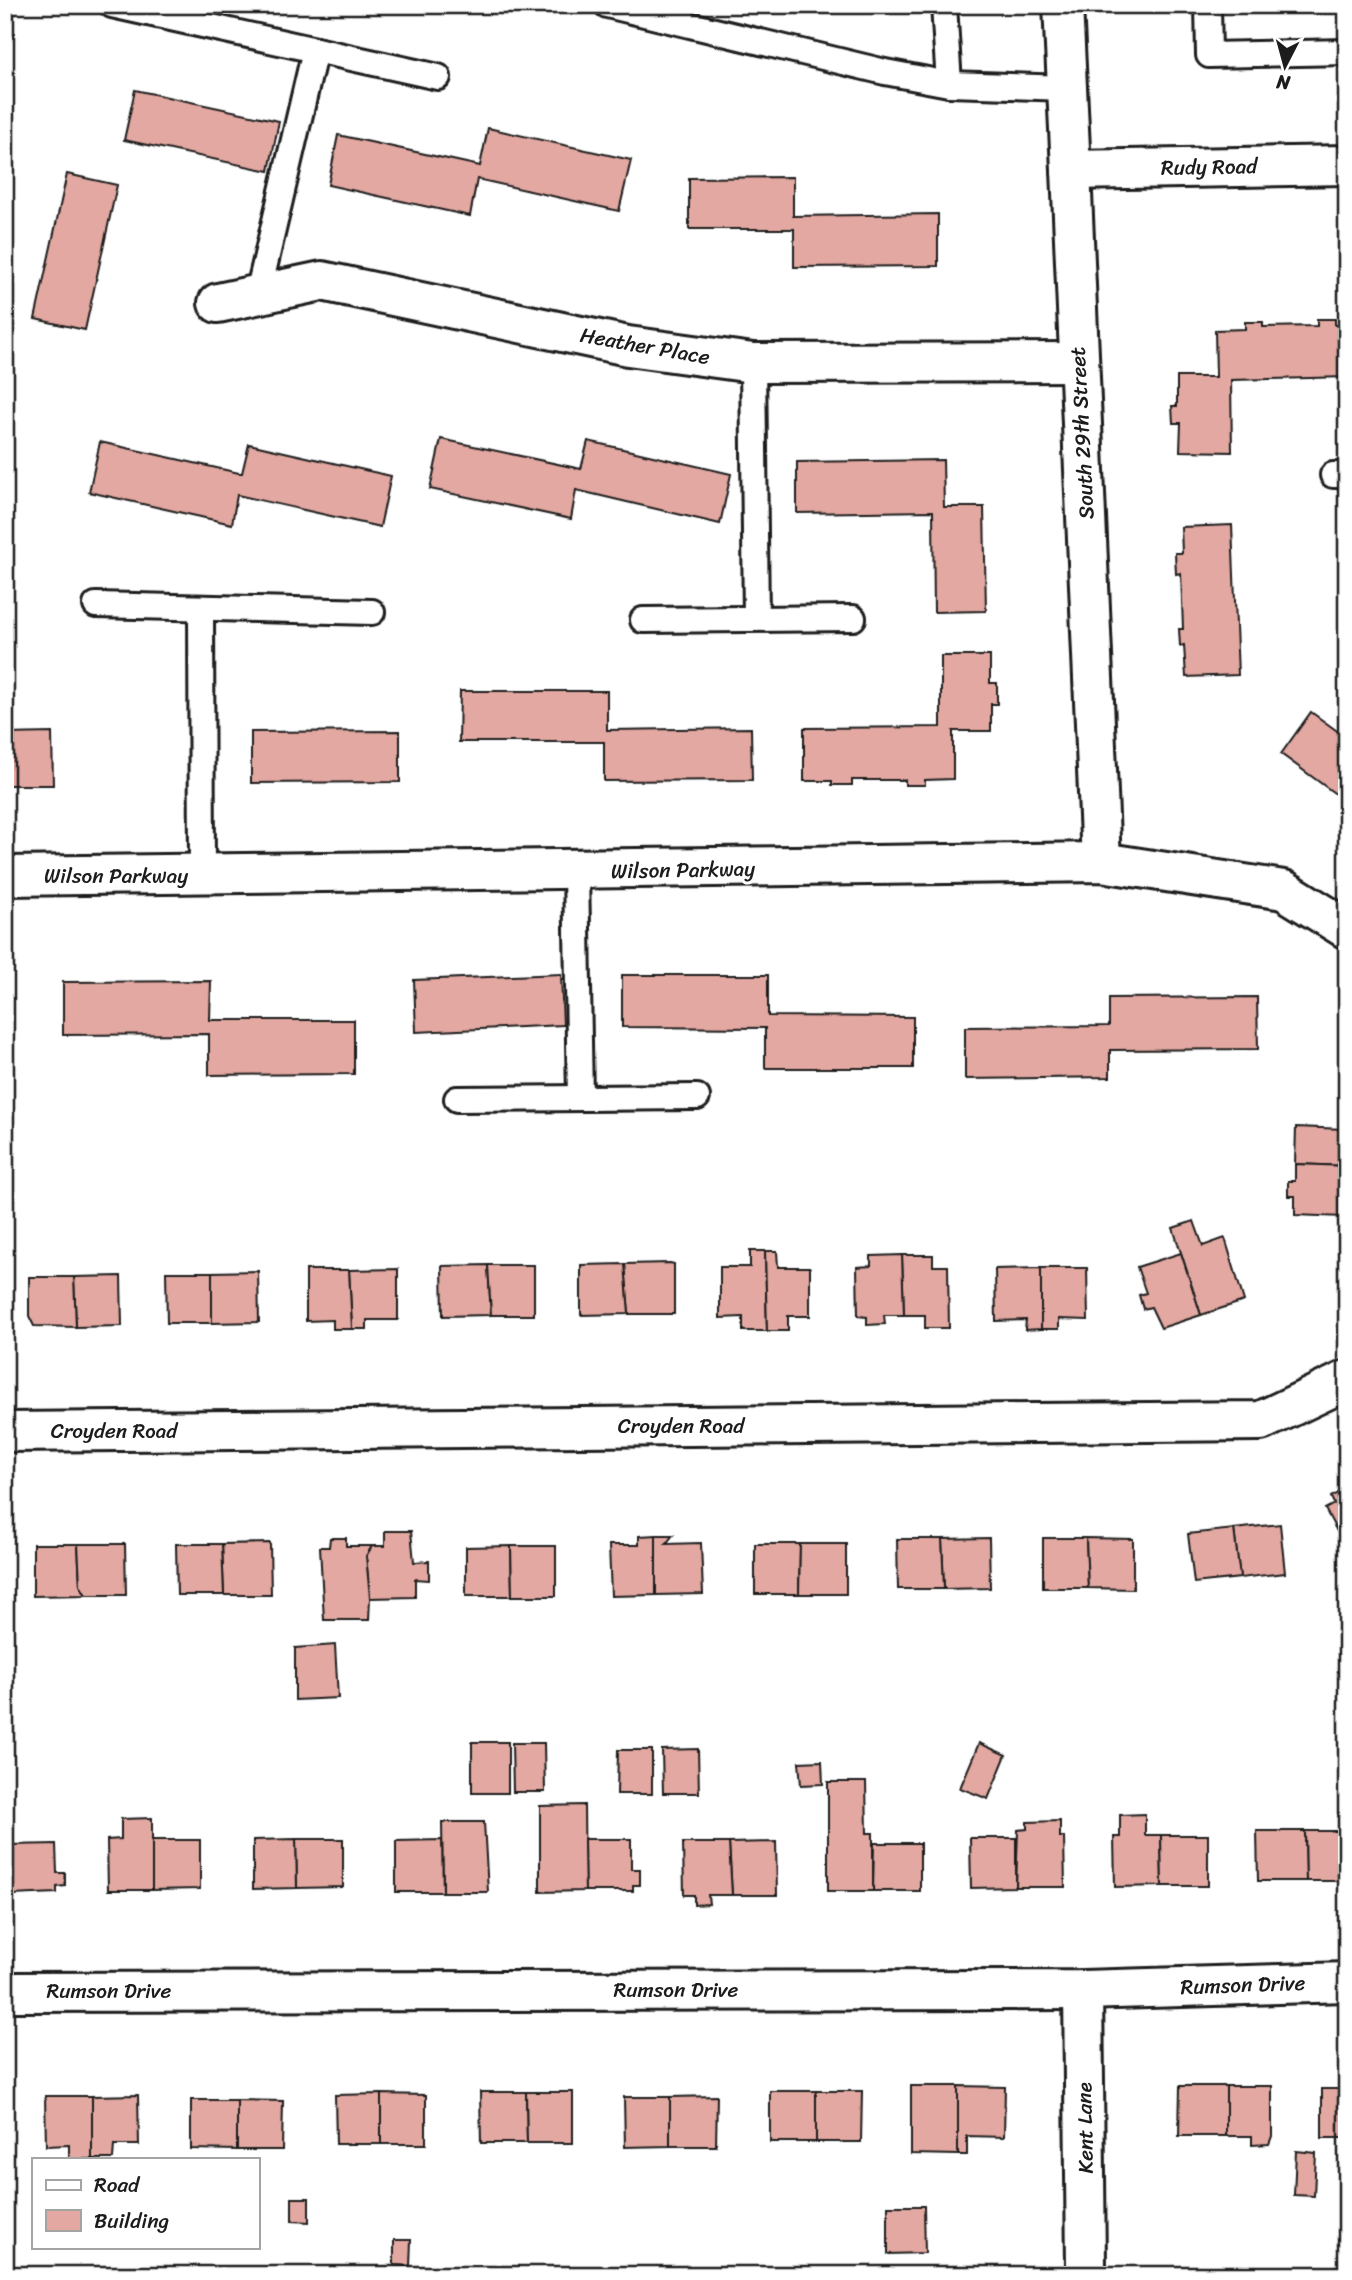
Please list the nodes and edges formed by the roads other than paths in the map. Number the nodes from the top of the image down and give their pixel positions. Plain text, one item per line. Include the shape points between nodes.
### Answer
1 (112, 5) edge
2 (944, 5) edge
3 (1063, 5) edge
4 (1208, 5) edge
5 (612, 6) edge
6 (315, 50) junction
7 (1347, 52) edge
8 (438, 77) dead end
9 (949, 84) junction
10 (1067, 88) junction
11 (1347, 165) edge
12 (1071, 170) junction
13 (258, 294) junction
14 (218, 303) dead end
15 (1079, 362) junction
16 (753, 363) junction
17 (96, 605) dead end
18 (201, 608) junction
19 (372, 612) dead end
20 (757, 618) junction
21 (853, 618) dead end
22 (643, 620) dead end
23 (1101, 862) junction
24 (576, 871) junction
25 (202, 875) junction
26 (5, 877) edge
27 (1347, 929) edge
28 (697, 1097) dead end
29 (580, 1098) junction
30 (457, 1099) dead end
31 (1347, 1380) edge
32 (5, 1432) edge
33 (1347, 1982) edge
34 (1083, 1990) junction
35 (5, 1992) edge
36 (1086, 2266) dead end

1 - 6 lane
2 - 9 lane
3 - 10 street, South 29th Street
4 - 7 lane via 1209,55
5 - 9 lane
6 - 8 lane
6 - 13 lane
9 - 10 lane
10 - 12 street, South 29th Street
11 - 12 street, Rudy Road
12 - 15 street, South 29th Street
13 - 14 street, Heather Place
13 - 16 street, Heather Place via 322,281 628,346
15 - 16 street, Heather Place
15 - 23 street, South 29th Street
16 - 20 lane
17 - 18 lane
18 - 19 lane
18 - 25 lane
20 - 21 lane
20 - 22 lane
23 - 24 street, Wilson Parkway
23 - 27 street, Wilson Parkway via 1284,890
24 - 25 street, Wilson Parkway
24 - 29 lane
25 - 26 street, Wilson Parkway
28 - 29 lane
29 - 30 lane
31 - 32 street, Croyden Road via 1261,1421
33 - 34 street, Rumson Drive
34 - 35 street, Rumson Drive
34 - 36 street, Kent Lane

